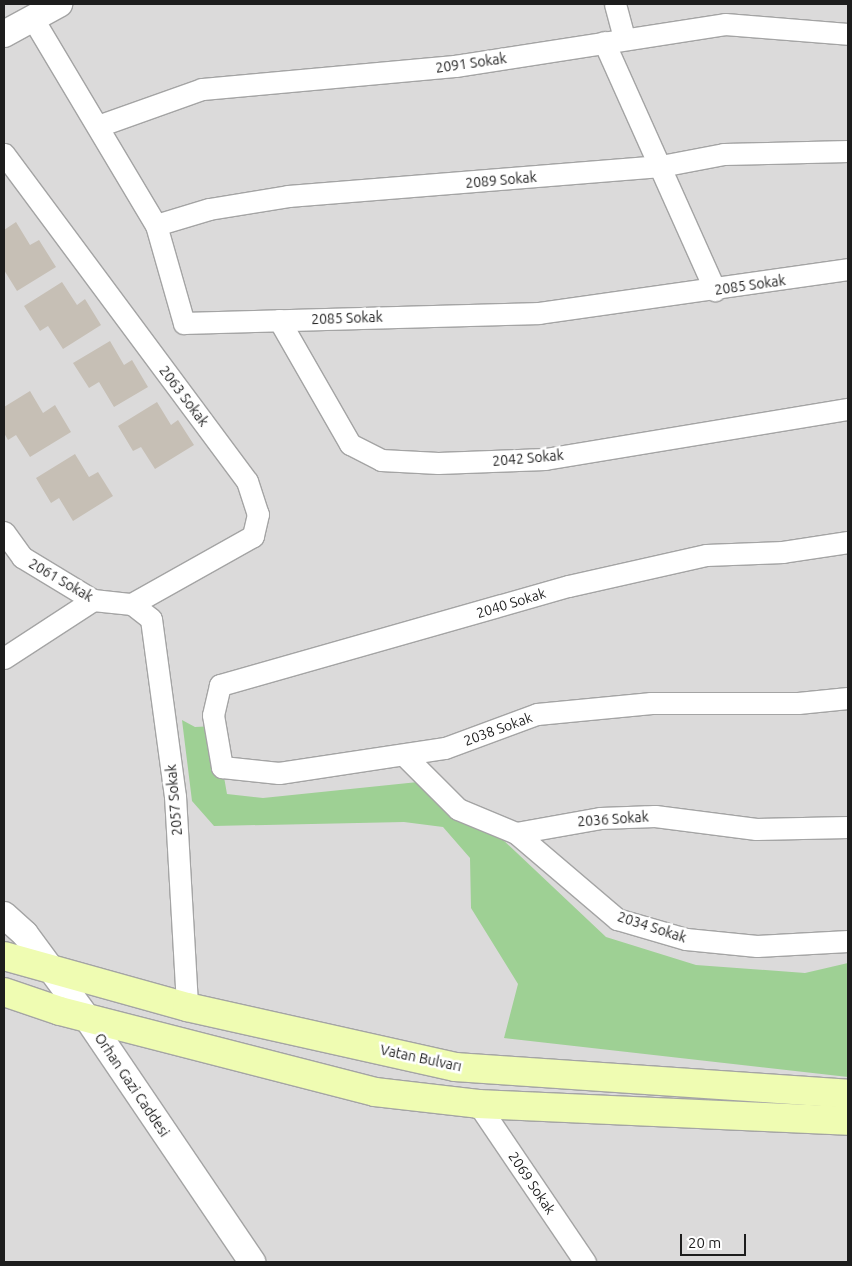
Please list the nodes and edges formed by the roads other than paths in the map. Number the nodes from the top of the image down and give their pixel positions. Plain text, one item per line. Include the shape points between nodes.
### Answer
1 (59, 4) edge
2 (615, 4) edge
3 (33, 18) junction
4 (4, 34) edge
5 (848, 34) edge
6 (614, 40) junction
7 (98, 126) junction
8 (848, 151) edge
9 (4, 154) edge
10 (661, 166) junction
11 (156, 224) junction
12 (848, 270) edge
13 (714, 290) junction
14 (279, 320) junction
15 (848, 409) edge
16 (4, 532) edge
17 (848, 542) edge
18 (93, 600) junction
19 (132, 604) junction
20 (4, 658) edge
21 (848, 698) edge
22 (215, 726) joint
23 (405, 756) junction
24 (848, 827) edge
25 (516, 833) junction
26 (4, 915) edge
27 (848, 941) edge
28 (4, 956) edge
29 (51, 969) junction
30 (4, 992) edge
31 (187, 1007) junction
32 (87, 1018) junction
33 (848, 1094) edge
34 (478, 1104) junction
35 (848, 1121) edge
36 (578, 1260) edge
37 (252, 1262) edge

1 - 3 street
2 - 6 street
3 - 4 street
3 - 7 street, 2085 Sokak
5 - 6 street, 2091 Sokak via 725,24
6 - 7 street, 2091 Sokak via 455,66 202,89
6 - 10 street
7 - 11 street, 2085 Sokak
8 - 10 street, 2089 Sokak via 724,154
9 - 19 street, 2063 Sokak via 247,481 258,514 253,536
10 - 11 street, 2089 Sokak via 288,196 209,209
10 - 13 street
11 - 14 street, 2085 Sokak via 184,323
12 - 13 street, 2085 Sokak
13 - 14 street, 2085 Sokak via 539,312
14 - 15 street, 2042 Sokak via 350,444 381,460 438,463 544,459
16 - 18 street, 2061 Sokak via 22,557
17 - 22 street, 2040 Sokak via 783,552 706,555 568,586 220,685 213,715
18 - 19 street, 2061 Sokak
18 - 20 street
19 - 31 street, 2057 Sokak via 152,619 175,796
21 - 23 street, 2038 Sokak via 798,703 651,703 537,714 445,748
22 - 23 street, 2038 Sokak via 222,767 278,773
23 - 25 street via 458,809
24 - 25 street, 2036 Sokak via 756,829 655,816 600,818
25 - 27 street, 2034 Sokak via 617,918 686,939 713,942 758,946
26 - 29 street, Orhan Gazi Caddesi via 25,934
28 - 29 main road, Vatan Bulvarı
29 - 31 main road, Vatan Bulvarı
29 - 32 street, Orhan Gazi Caddesi
30 - 32 main road
31 - 33 main road, Vatan Bulvarı via 455,1067
32 - 34 main road via 376,1092
32 - 37 street, Orhan Gazi Caddesi
34 - 35 main road
34 - 36 street, 2069 Sokak

